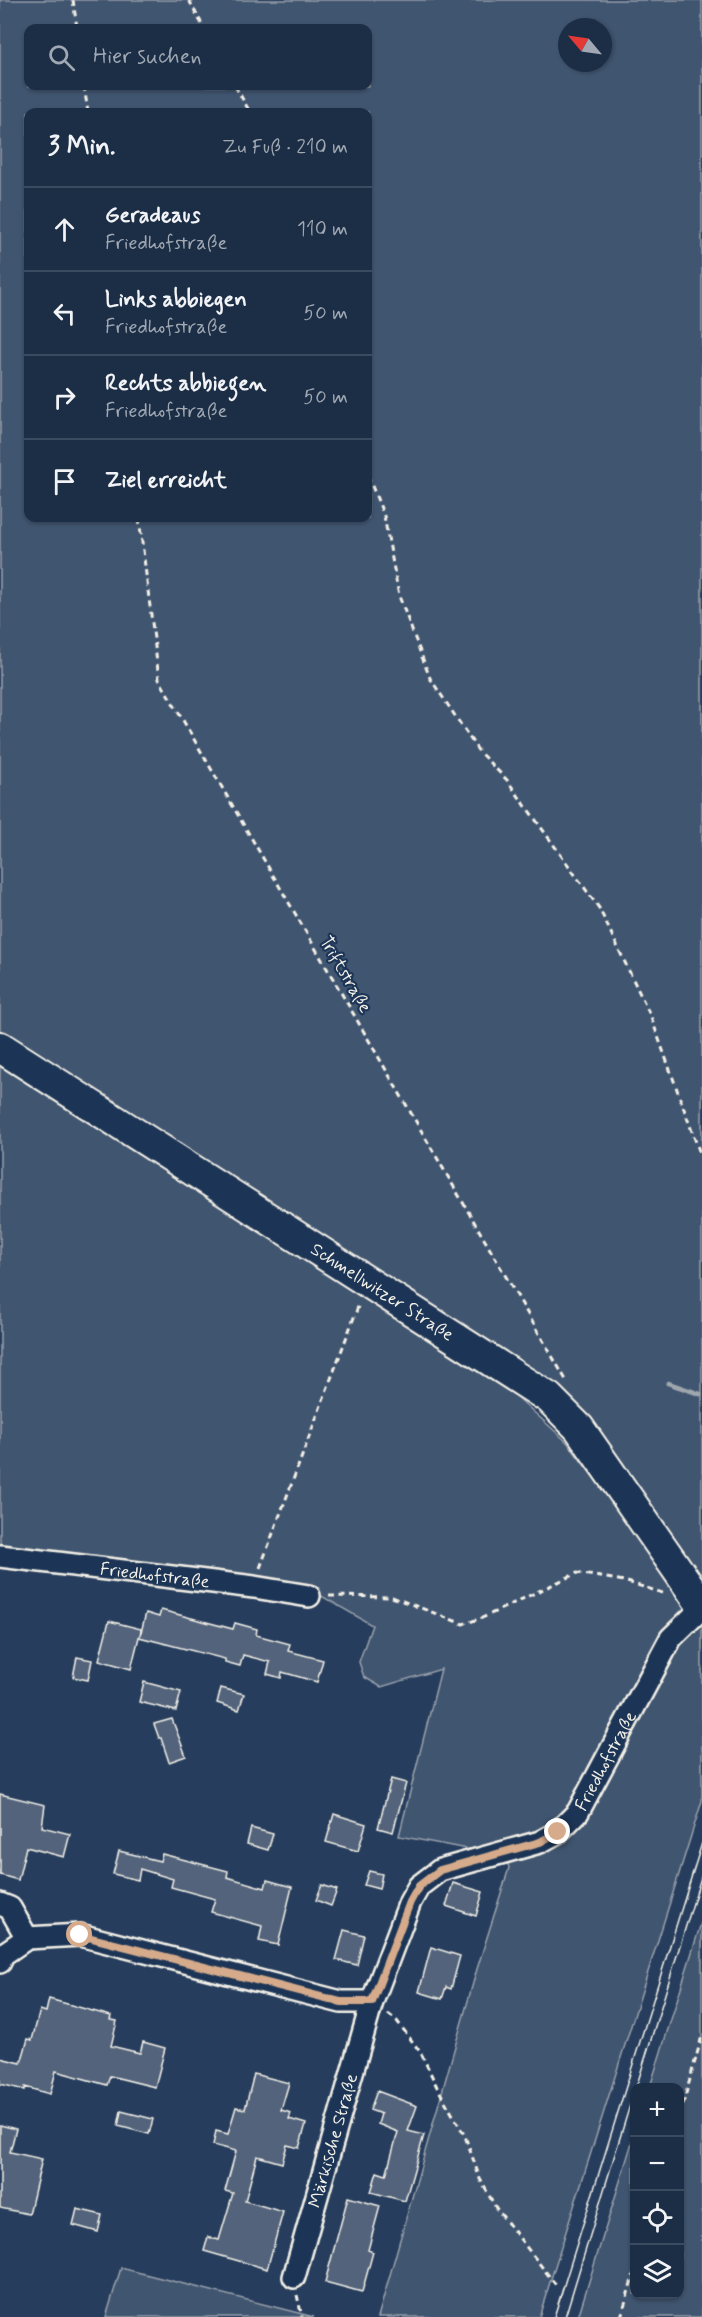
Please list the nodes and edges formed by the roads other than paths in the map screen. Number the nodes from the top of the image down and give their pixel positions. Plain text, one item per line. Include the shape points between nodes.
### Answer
1 (0, 1047) edge
2 (0, 1556) edge
3 (309, 1596) road end
4 (702, 1606) edge
5 (0, 1904) edge
6 (27, 1938) junction
7 (0, 1962) edge
8 (372, 2002) junction
9 (294, 2277) dead end

1 - 4 street, Schmellwitzer Straße via 549,1398 579,1428
2 - 3 street, Friedhofstraße
4 - 8 street, Friedhofstraße via 671,1638 578,1812 558,1832 540,1842 440,1870 419,1886
5 - 6 street via 10,1908
6 - 7 street via 2,1955
6 - 8 street via 80,1935 341,2002
8 - 9 street, Märkische Straße

